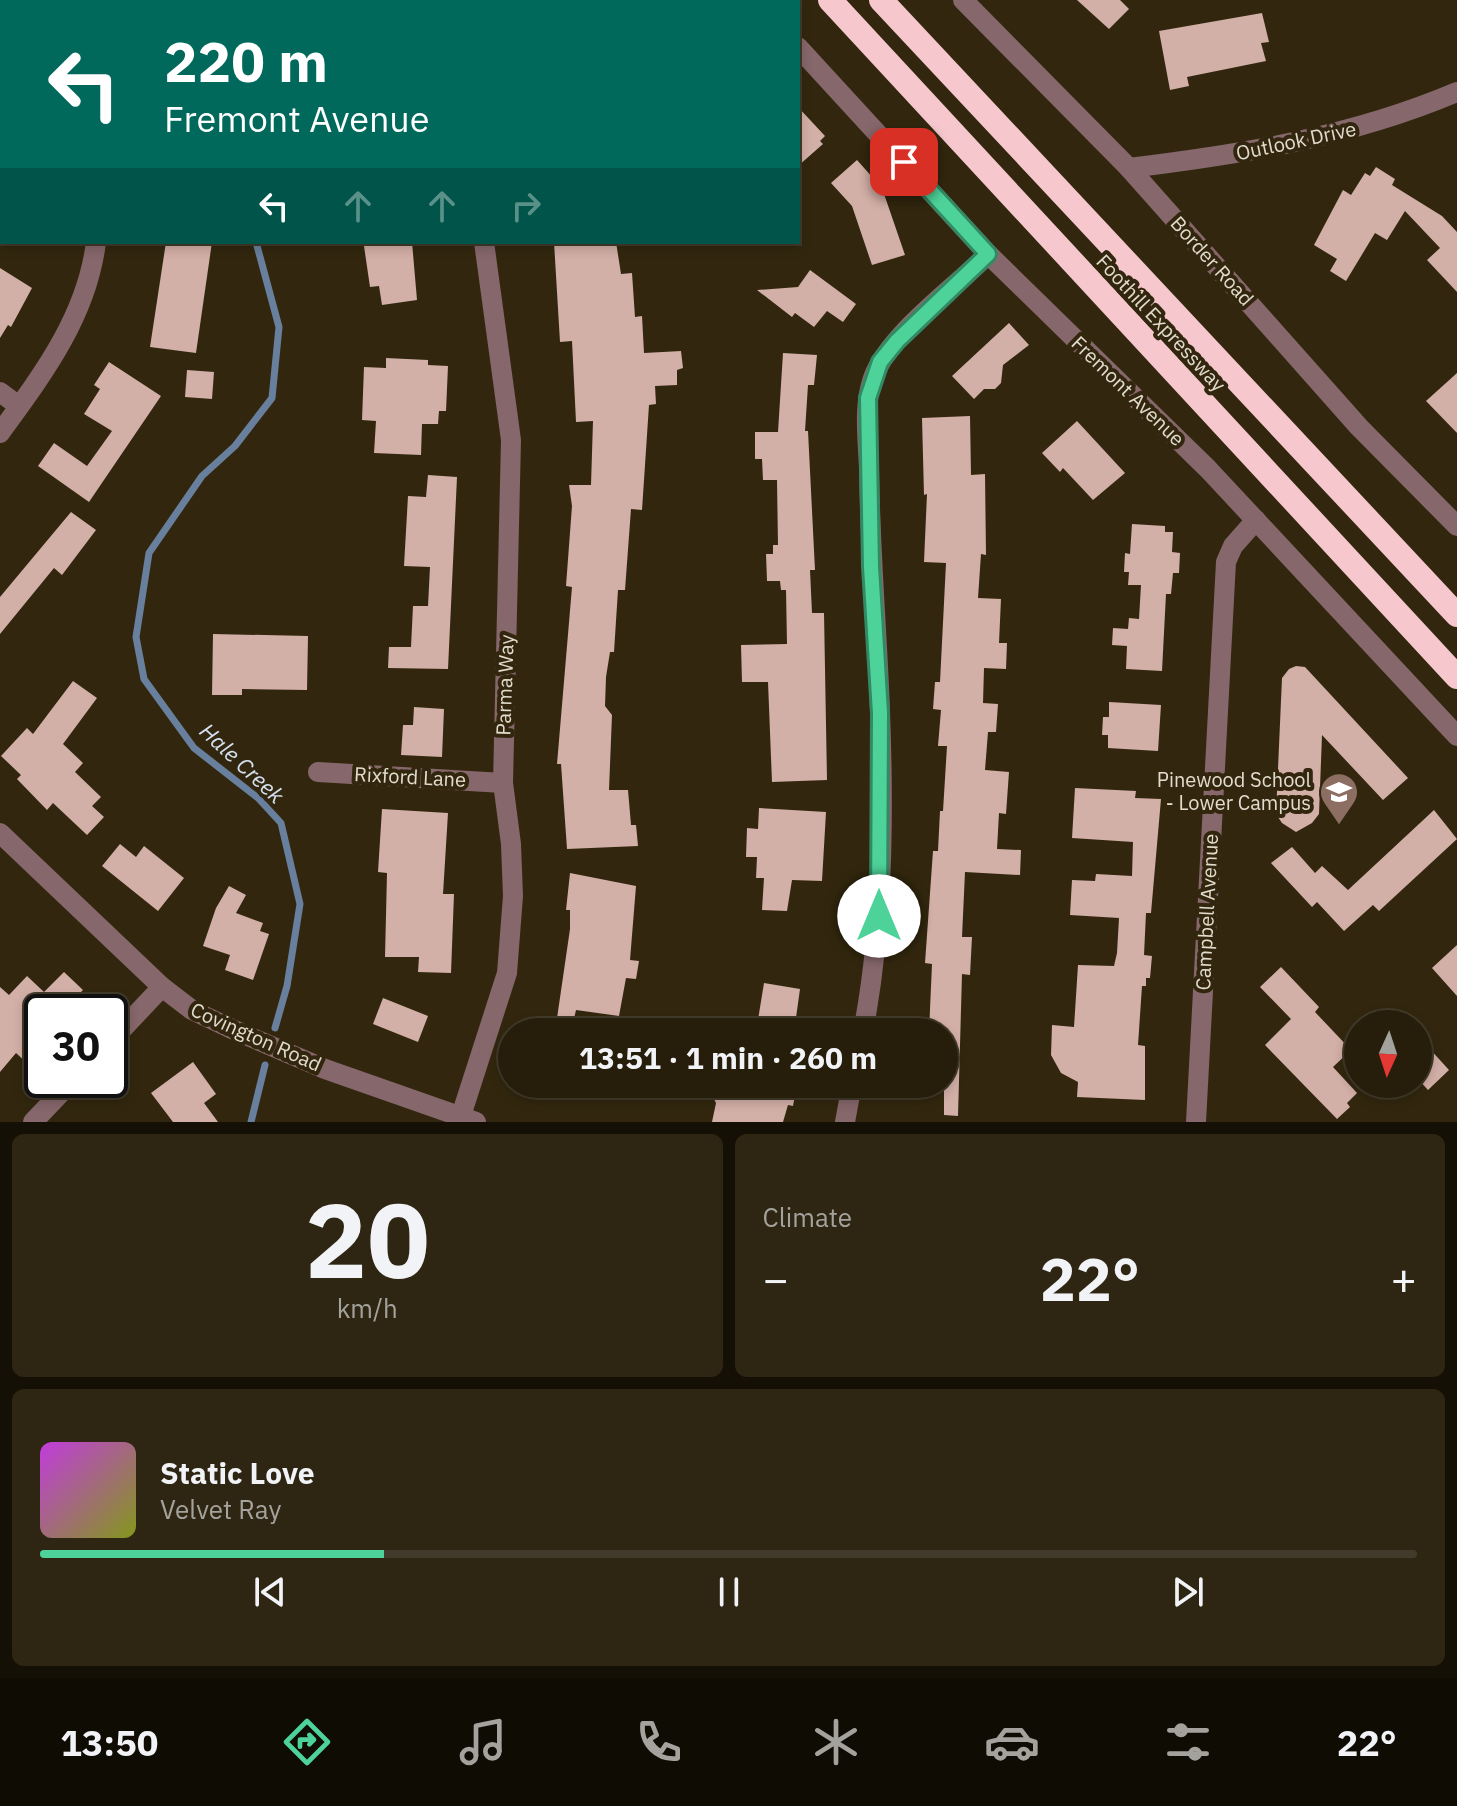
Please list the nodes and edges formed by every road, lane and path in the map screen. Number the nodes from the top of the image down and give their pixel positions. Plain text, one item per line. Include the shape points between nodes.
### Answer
1 (830, 0) edge
2 (881, 0) edge
3 (963, 0) edge
4 (800, 49) edge
5 (1457, 92) edge
6 (1129, 168) junction
7 (96, 244) edge
8 (484, 244) edge
9 (988, 254) junction
10 (0, 392) edge
11 (19, 406) junction
12 (0, 433) edge
13 (1256, 520) junction
14 (1457, 526) edge
15 (1457, 615) edge
16 (1457, 677) edge
17 (1457, 736) edge
18 (318, 772) dead end
19 (503, 783) junction
20 (0, 833) edge
21 (162, 987) junction
22 (866, 1018) edge
23 (128, 1023) edge
24 (56, 1098) edge
25 (849, 1098) edge
26 (465, 1121) edge
27 (33, 1122) edge
28 (845, 1122) edge
29 (1196, 1122) edge

1 - 16 highway, Foothill Expressway
2 - 15 highway, Foothill Expressway
3 - 6 street, Border Road
4 - 9 street, Fremont Avenue
5 - 6 street, Outlook Drive via 1346,132 1266,150
6 - 14 street, Border Road via 1359,427
7 - 11 street via 92,275 65,339
8 - 19 street, Parma Way via 512,467
9 - 13 street, Fremont Avenue
9 - 22 street via 897,341 880,362 868,398 880,713 879,916
10 - 11 street
11 - 12 street
13 - 17 street, Fremont Avenue
13 - 29 street, Campbell Avenue via 1226,562
18 - 19 street, Rixford Lane
19 - 26 street, Parma Way via 513,896 507,973
20 - 21 street, Covington Road
21 - 23 street
21 - 26 street, Covington Road via 192,1010 234,1030
24 - 27 street
25 - 28 street

